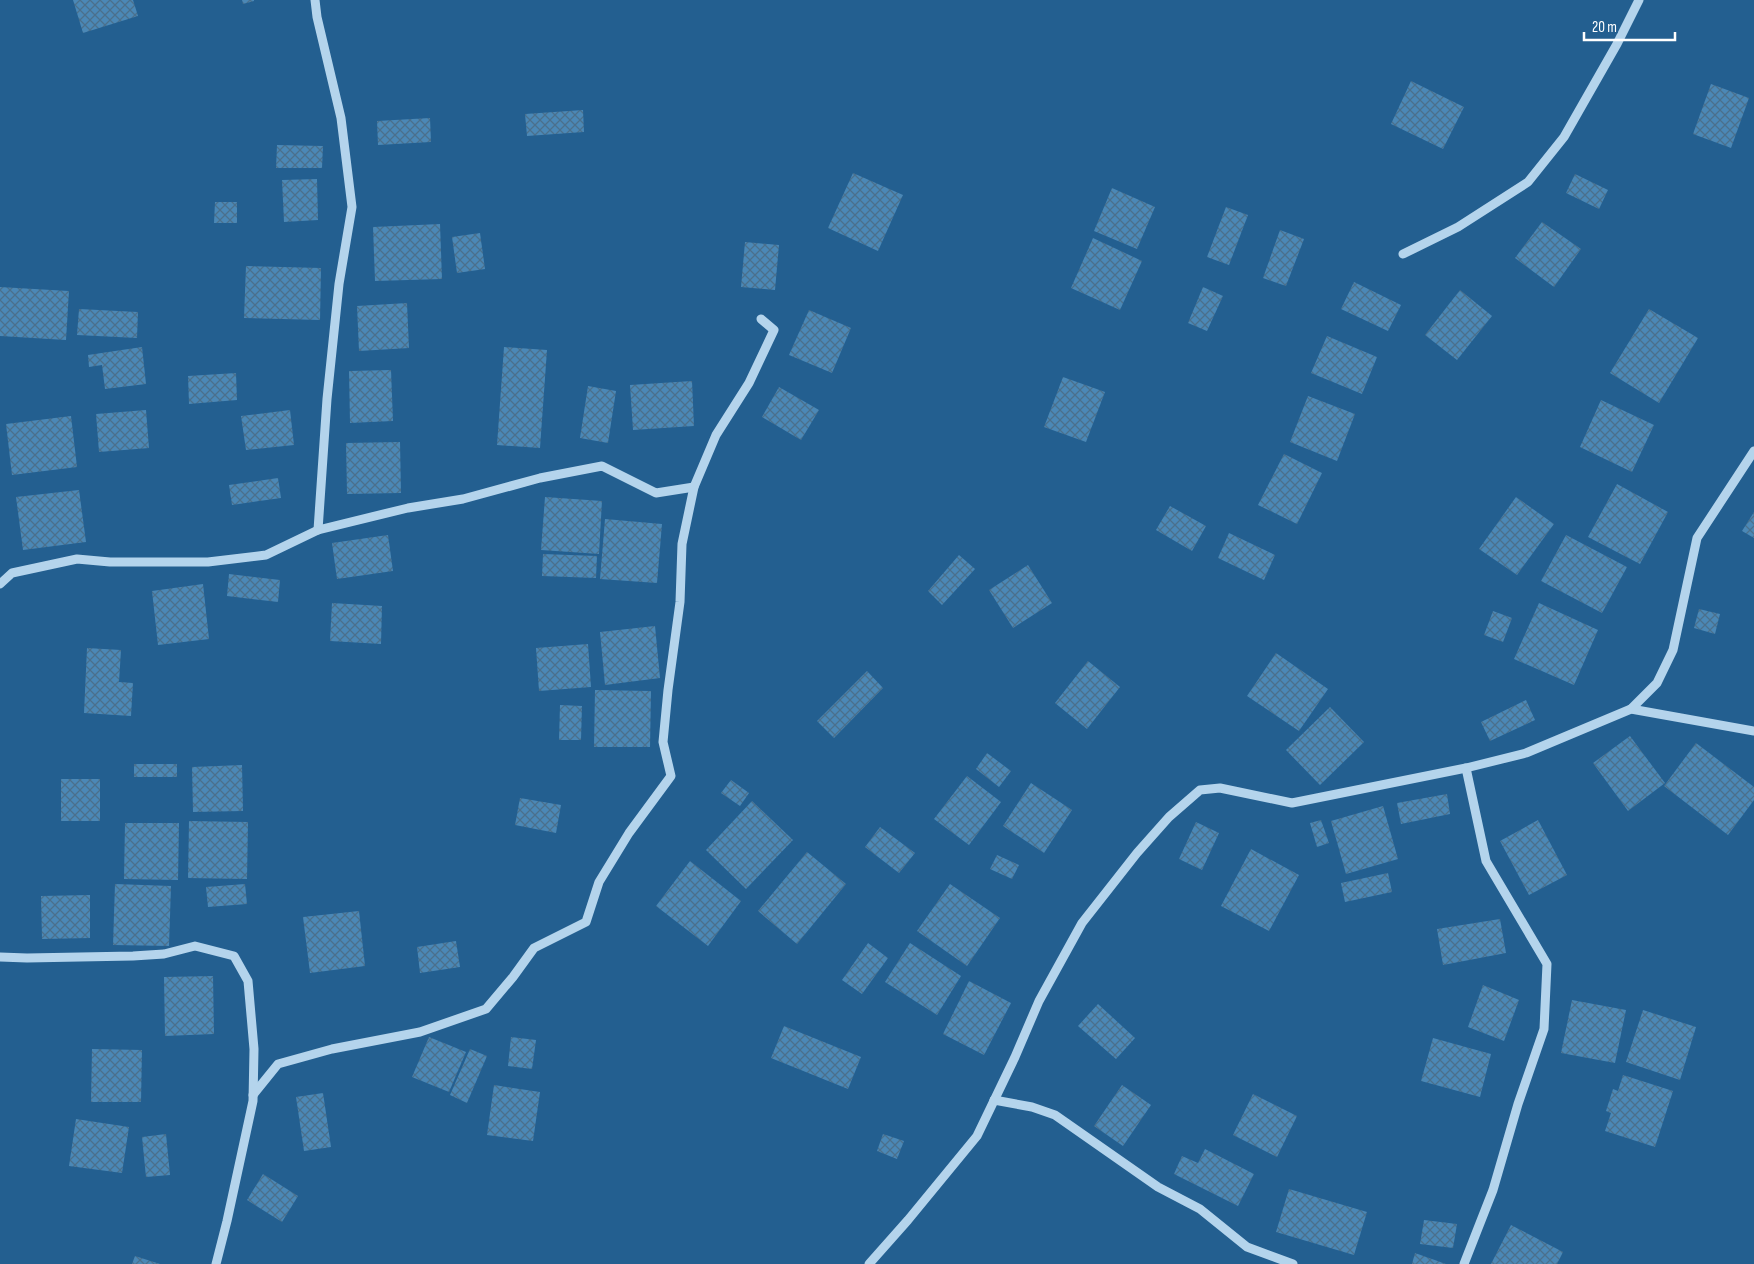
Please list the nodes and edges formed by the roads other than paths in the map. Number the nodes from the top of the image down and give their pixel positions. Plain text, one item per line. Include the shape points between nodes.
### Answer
1 (315, 0) edge
2 (1639, 0) edge
3 (1403, 254) dead end
4 (761, 319) dead end
5 (1754, 451) edge
6 (694, 487) junction
7 (318, 530) junction
8 (0, 584) edge
9 (1631, 709) junction
10 (1754, 731) edge
11 (1466, 768) junction
12 (0, 957) edge
13 (253, 1095) junction
14 (994, 1100) junction
15 (216, 1264) edge
16 (868, 1264) edge
17 (1293, 1264) edge
18 (1464, 1264) edge

1 - 7 street via 341,118 352,207 339,284
2 - 3 street via 1564,137 1528,182 1458,227
4 - 6 street via 774,330 749,383 716,436
5 - 9 street via 1697,538 1673,650 1657,683
6 - 7 street via 656,493 602,466
6 - 13 street via 682,544 680,602 663,742 671,776 629,833 599,882 586,922 534,948 486,1010 420,1032 332,1049 278,1064
7 - 8 street via 266,555 208,562 77,559 12,573
9 - 10 street
9 - 11 street via 1526,753
11 - 14 street via 1292,803 1220,788 1200,790 1169,817 1137,853 1082,923 1039,1001
11 - 18 street via 1486,861 1547,964 1544,1029 1518,1104 1494,1190
12 - 13 street via 133,956 164,954 194,946 234,956 248,982 254,1049
13 - 15 street
14 - 16 street via 977,1136
14 - 17 street via 1055,1115 1158,1187 1200,1209 1247,1247

